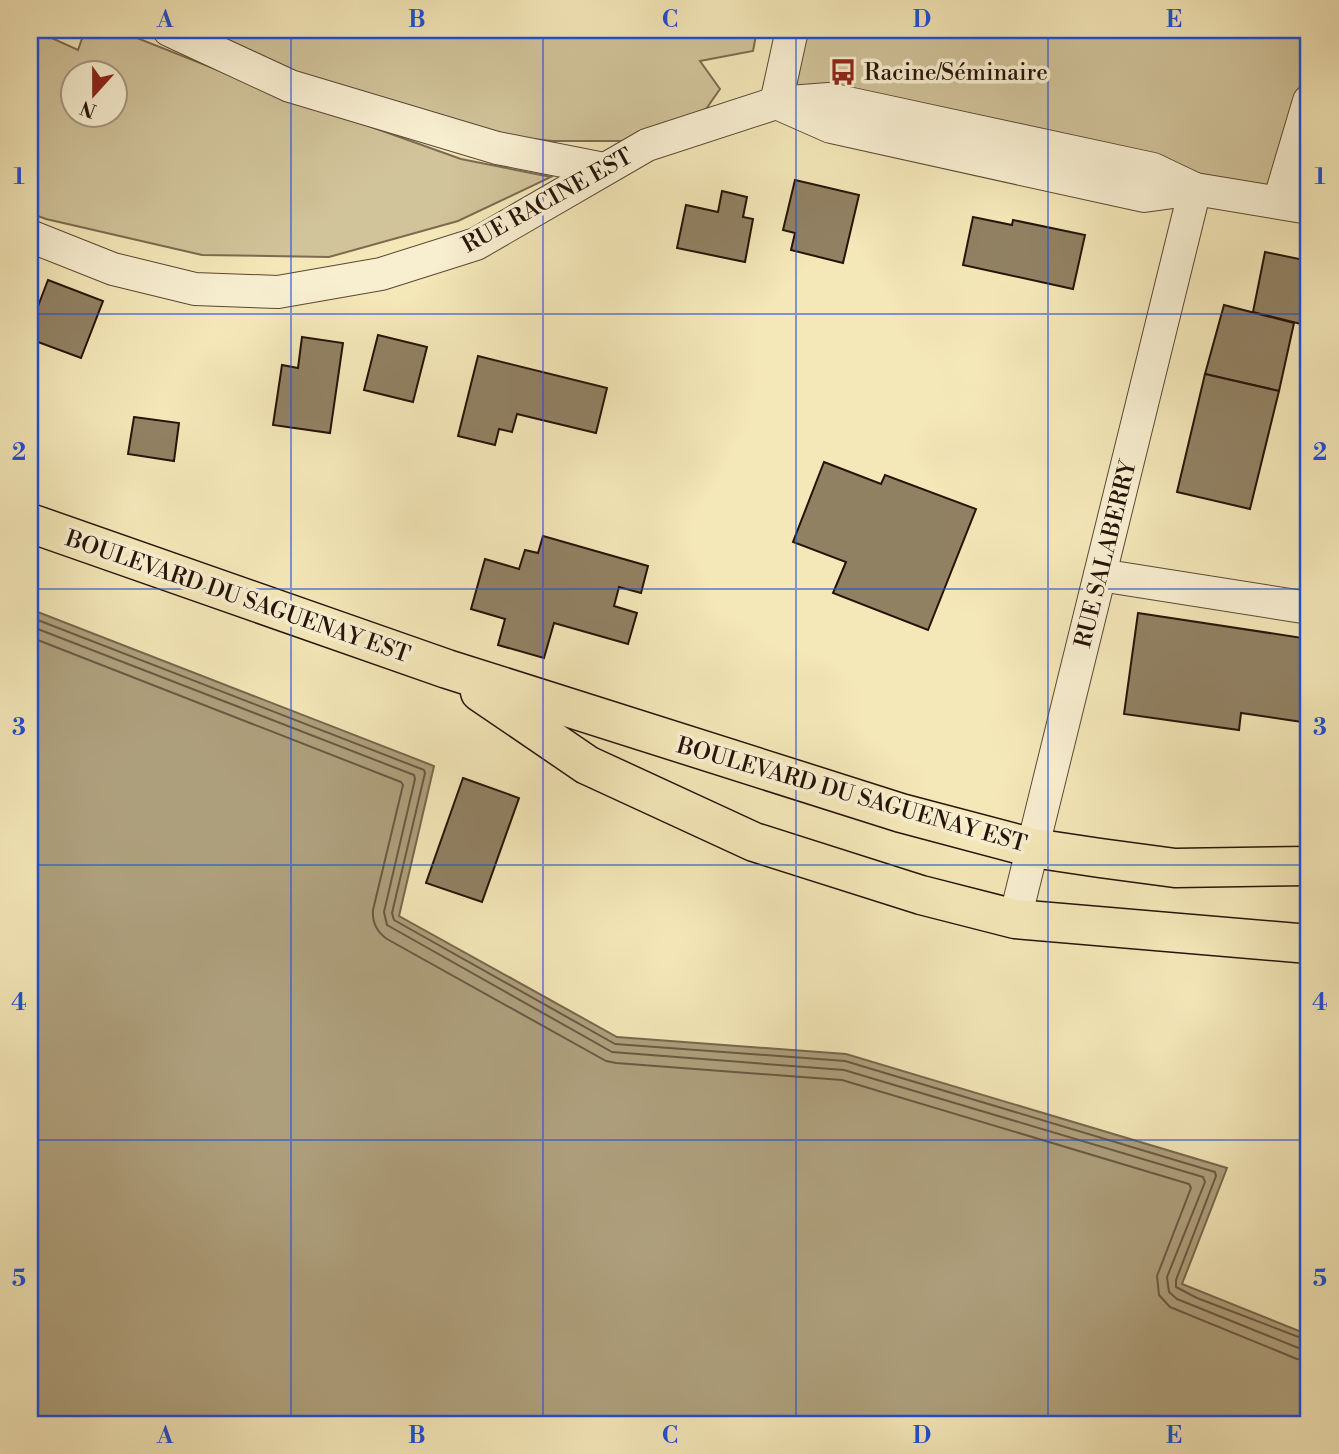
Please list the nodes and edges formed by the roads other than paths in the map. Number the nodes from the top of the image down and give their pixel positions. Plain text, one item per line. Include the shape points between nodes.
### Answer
1 (169, 30) edge
2 (792, 30) edge
3 (1309, 102) edge
4 (776, 103) junction
5 (604, 169) junction
6 (1195, 189) junction
7 (1279, 202) junction
8 (1309, 208) edge
9 (30, 236) edge
10 (30, 523) edge
11 (1100, 575) junction
12 (1309, 608) edge
13 (447, 669) junction
14 (1033, 848) junction
15 (1309, 866) edge
16 (1015, 919) junction
17 (1309, 944) edge

1 - 5 street via 290,86 498,148
2 - 4 street
3 - 7 street
4 - 5 street, RUE RACINE EST via 647,145
4 - 6 street, RUE RACINE EST via 829,99 1153,169
5 - 9 street, RUE RACINE EST via 476,244 381,274 278,292 195,289 113,270
6 - 7 street, RUE RACINE EST
6 - 11 street, RUE SALABERRY
7 - 8 street, RUE RACINE EST
10 - 13 main road, BOULEVARD DU SAGUENAY EST
11 - 12 street
11 - 14 street, RUE SALABERRY
13 - 14 main road, BOULEVARD DU SAGUENAY EST via 901,813
13 - 16 main road, BOULEVARD DU SAGUENAY EST via 587,765 754,842 921,895
14 - 15 main road, BOULEVARD DU SAGUENAY EST via 1175,868
14 - 16 street, RUE SALABERRY
16 - 17 main road, BOULEVARD DU SAGUENAY EST

